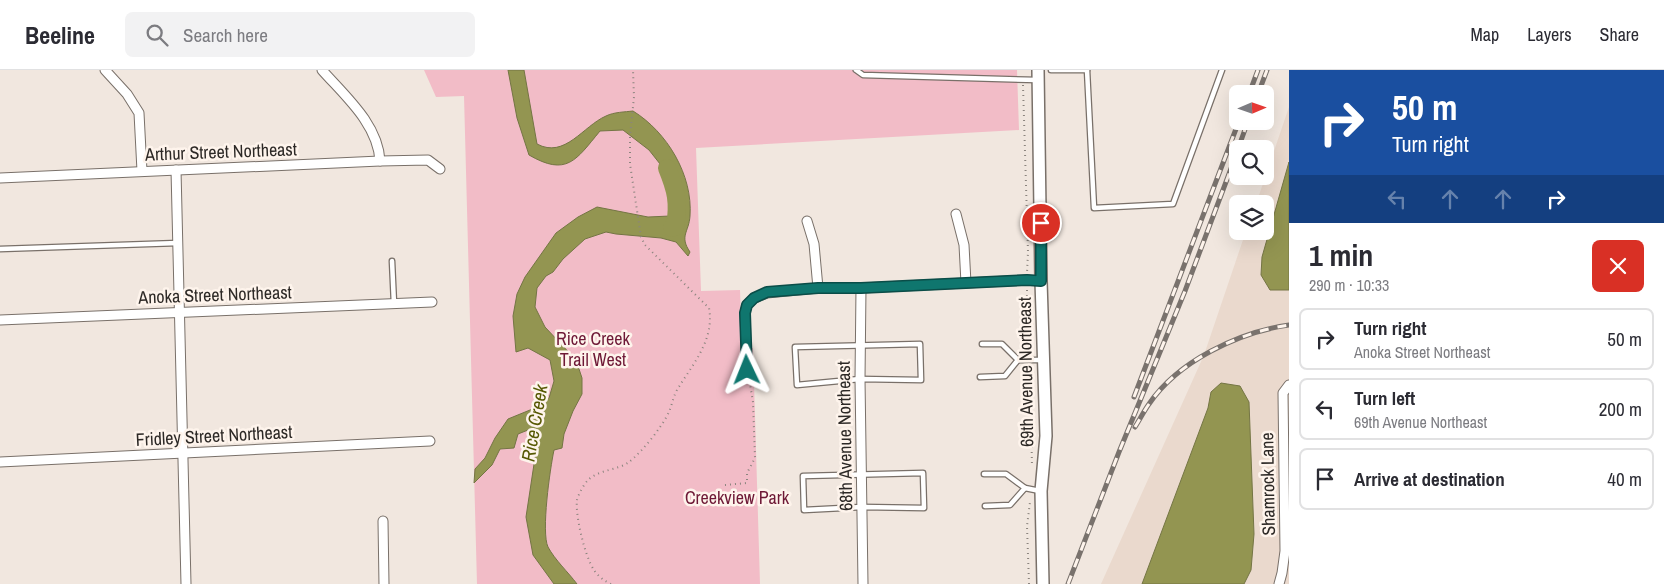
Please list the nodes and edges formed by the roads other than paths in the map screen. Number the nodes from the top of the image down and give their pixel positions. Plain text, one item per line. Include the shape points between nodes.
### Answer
1 (105, 70) edge
2 (322, 70) edge
3 (856, 70) edge
4 (1051, 70) edge
5 (1087, 70) edge
6 (1222, 70) edge
7 (1038, 75) edge
8 (380, 161) junction
9 (440, 169) dead end
10 (176, 170) junction
11 (142, 171) junction
12 (0, 178) edge
13 (956, 214) dead end
14 (807, 221) dead end
15 (178, 243) junction
16 (0, 250) edge
17 (392, 261) dead end
18 (1041, 281) junction
19 (966, 283) junction
20 (818, 288) junction
21 (861, 288) junction
22 (432, 302) dead end
23 (394, 304) junction
24 (180, 312) junction
25 (0, 320) edge
26 (982, 344) dead end
27 (860, 345) junction
28 (1018, 360) junction
29 (1044, 360) junction
30 (747, 370) road end
31 (980, 377) dead end
32 (860, 379) junction
33 (1289, 385) edge
34 (430, 441) dead end
35 (184, 453) junction
36 (0, 462) edge
37 (862, 474) junction
38 (984, 474) dead end
39 (1025, 488) junction
40 (1036, 490) junction
41 (985, 506) dead end
42 (862, 508) junction
43 (383, 520) dead end
44 (186, 584) edge
45 (384, 584) edge
46 (863, 584) edge
47 (1043, 584) edge
48 (1279, 584) edge

1 - 11 street via 139,113
2 - 8 street via 368,125 379,149
3 - 7 lane via 862,75 1023,79
4 - 5 lane
5 - 6 lane via 1094,208 1173,204
7 - 18 street, 69th Avenue Northeast
8 - 9 street, Arthur Street Northeast via 428,160
8 - 10 street, Arthur Street Northeast
10 - 11 street, Arthur Street Northeast
10 - 15 street
11 - 12 street, Arthur Street Northeast
13 - 19 street via 964,245
14 - 20 street via 814,244
15 - 16 lane
15 - 24 street
17 - 23 lane
18 - 19 street
18 - 29 street, 69th Avenue Northeast
19 - 21 street
20 - 21 street
20 - 30 street via 767,292 747,305
21 - 27 street, 68th Avenue Northeast
22 - 23 street, Anoka Street Northeast
23 - 24 street, Anoka Street Northeast
24 - 25 street, Anoka Street Northeast
24 - 35 street
26 - 28 lane via 1002,344
27 - 32 street, 68th Avenue Northeast
27 - 32 lane via 920,344 921,380
27 - 32 lane via 795,347 797,385
28 - 29 lane
28 - 31 lane via 1005,376
29 - 40 street, 69th Avenue Northeast via 1046,436
32 - 37 street, 68th Avenue Northeast
33 - 48 street, Shamrock Lane via 1283,393 1285,551
34 - 35 street, Fridley Street Northeast
35 - 36 street, Fridley Street Northeast
35 - 44 street
37 - 42 street, 68th Avenue Northeast
37 - 42 lane via 803,476 804,510
37 - 42 lane via 923,473 924,508
38 - 39 lane via 1006,474
39 - 40 lane
39 - 41 lane via 1010,505
40 - 47 street, 69th Avenue Northeast
42 - 46 street, 68th Avenue Northeast
43 - 45 street

